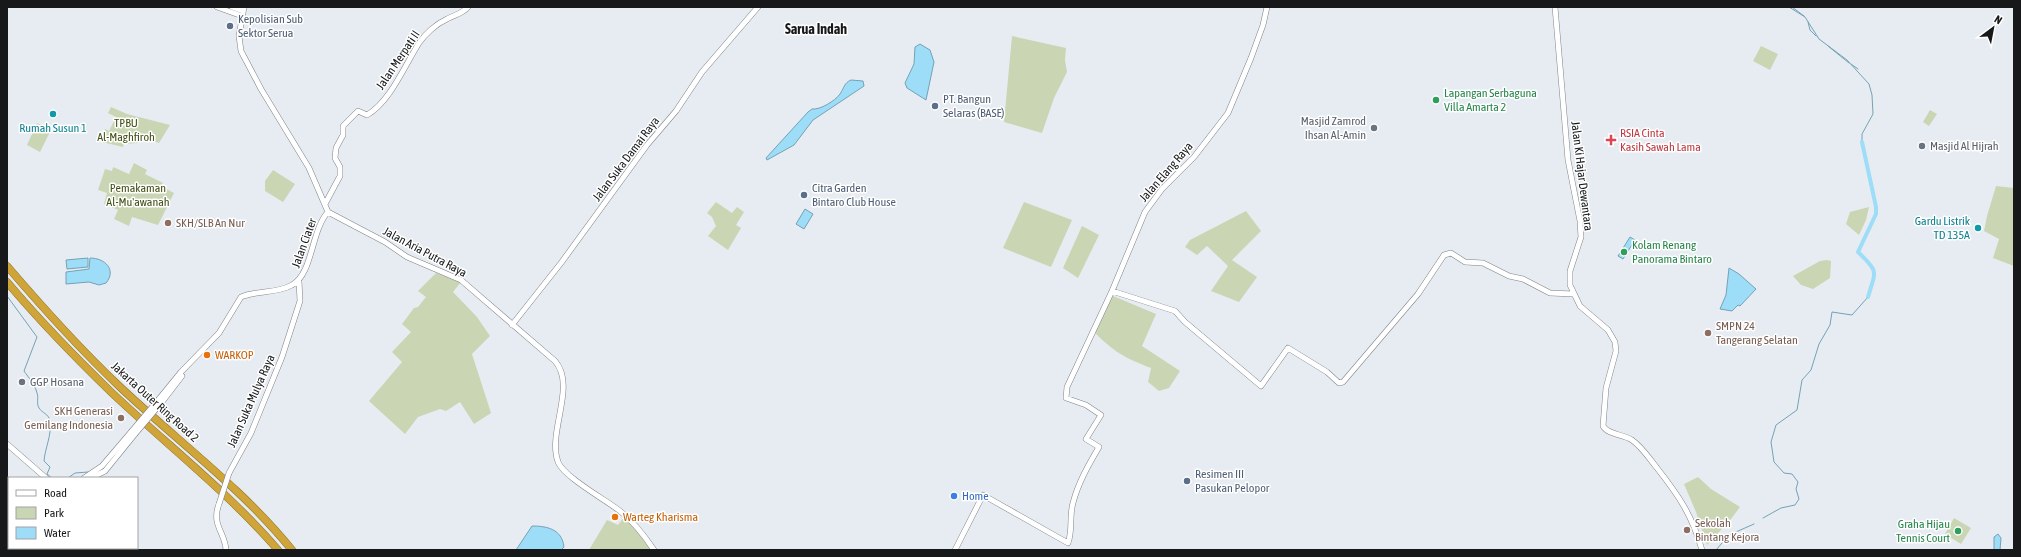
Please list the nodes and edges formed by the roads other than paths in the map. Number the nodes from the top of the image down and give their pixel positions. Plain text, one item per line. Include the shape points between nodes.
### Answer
1 (216, 7) edge
2 (232, 7) edge
3 (468, 7) edge
4 (758, 7) edge
5 (1267, 7) edge
6 (1555, 7) edge
7 (243, 11) edge
8 (325, 204) junction
9 (328, 212) junction
10 (7, 266) edge
11 (299, 281) junction
12 (7, 282) edge
13 (1112, 291) junction
14 (1573, 294) junction
15 (512, 325) junction
16 (133, 433) junction
17 (7, 444) edge
18 (45, 477) edge
19 (86, 477) edge
20 (93, 477) edge
21 (226, 550) edge
22 (278, 550) edge
23 (292, 550) edge
24 (654, 550) edge
25 (955, 550) edge
26 (1702, 550) edge

1 - 7 street
2 - 7 street
3 - 8 street, Jalan Merpati II via 432,29 419,43 387,95 367,115 358,111 342,128 343,135 336,148 335,158 340,167 340,176
4 - 15 street, Jalan Suka Damai Raya via 702,72 676,111 647,145
5 - 13 street, Jalan Elang Raya via 1251,58 1228,113 1194,157 1150,204
6 - 14 street, Jalan Ki Hajar Dewantara via 1568,160 1580,221 1579,244 1570,271
7 - 8 street via 238,36 241,51 261,89 295,142
8 - 9 street
9 - 11 street, Jalan Ciater via 318,226
9 - 15 street, Jalan Aria Putra Raya via 407,257 461,280
10 - 23 highway, Jakarta Outer Ring Road 2 via 119,386 253,507
11 - 16 street, bridge via 281,290 241,297 224,328
11 - 21 street, Jalan Suka Mulya Raya, bridge via 300,301 282,357 251,433 229,473 217,509 217,523
12 - 22 highway, Jakarta Outer Ring Road 2 via 29,308 112,392 251,519
13 - 14 street via 1175,311 1261,386 1288,348 1327,372 1339,383 1343,382 1418,294 1447,253 1465,262 1483,263 1550,293
13 - 25 street, Jalan Elang Raya via 1067,387 1066,398 1086,405 1101,415 1086,439 1100,447 1090,462 1072,504 1068,543 983,495
14 - 26 street, Jalan Ki Hajar Dewantara via 1580,306 1608,330 1615,342 1616,351 1606,388 1603,426 1607,431 1632,440 1654,464 1682,500
15 - 24 street, Jalan Aria Putra Raya via 551,356 559,366 563,387 556,452 561,468 621,512 642,531
16 - 19 street via 102,466
16 - 20 street via 105,471
17 - 18 street

